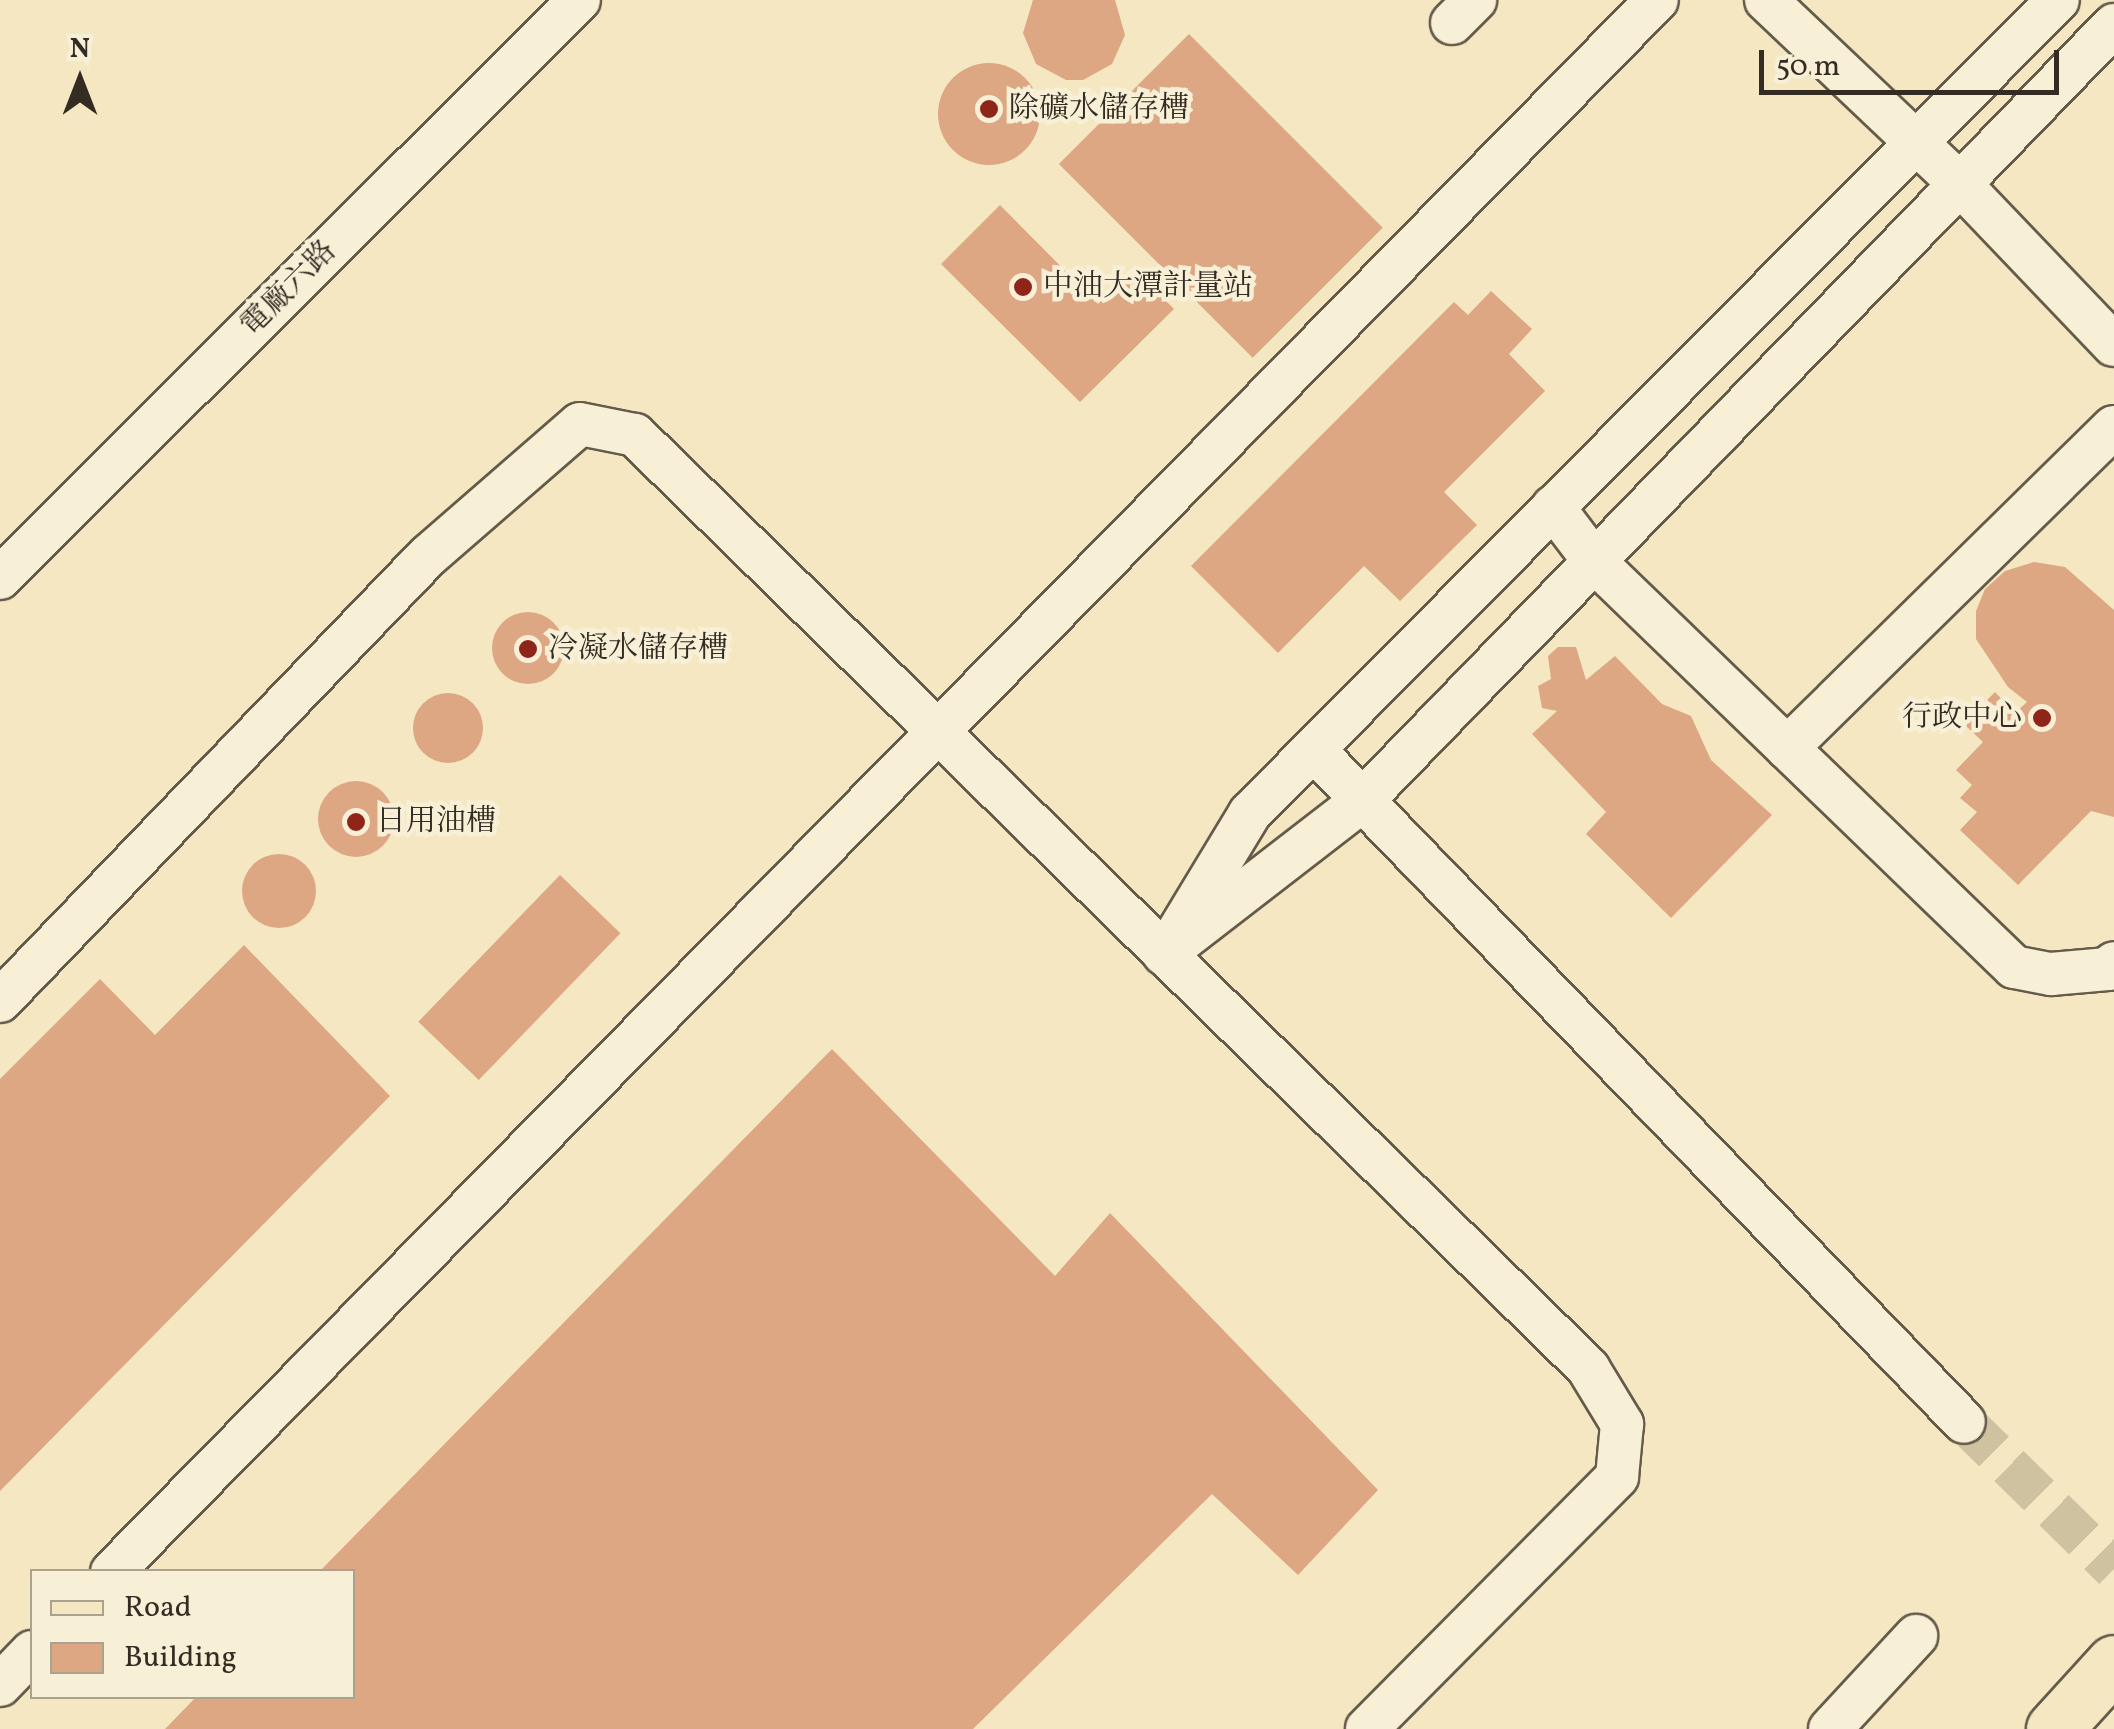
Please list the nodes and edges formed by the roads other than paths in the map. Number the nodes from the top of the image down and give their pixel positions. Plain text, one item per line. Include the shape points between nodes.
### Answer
1 (579, 0) edge
2 (1657, 0) edge
3 (1766, 0) edge
4 (2058, 0) edge
5 (2114, 26) edge
6 (1911, 144) junction
7 (1958, 183) junction
8 (2114, 345) edge
9 (2114, 427) edge
10 (1553, 507) junction
11 (1594, 561) junction
12 (0, 578) edge
13 (940, 734) junction
14 (1787, 748) junction
15 (1313, 749) junction
16 (1361, 802) junction
17 (1164, 954) junction
18 (2114, 963) edge
19 (0, 1001) edge
20 (1964, 1422) tunnel mouth
21 (115, 1569) edge
22 (1916, 1636) dead end
23 (30, 1654) edge
24 (2114, 1664) edge
25 (0, 1685) edge
26 (1367, 1729) edge
27 (1830, 1729) edge
28 (2054, 1729) edge

1 - 12 street, 電廠六路
2 - 13 street
3 - 6 street
4 - 6 street
5 - 7 street
6 - 7 street
6 - 10 street
7 - 8 street
7 - 11 street
9 - 14 street
10 - 11 street
10 - 15 street
11 - 14 street
11 - 16 street
13 - 17 street
13 - 19 street via 635,435 580,424 428,556
13 - 21 street
14 - 18 street via 2014,966 2051,974
15 - 16 street
15 - 17 street via 1250,813
16 - 17 street
16 - 20 street
17 - 26 street via 1588,1368 1622,1424 1617,1477
22 - 27 street
23 - 25 street
24 - 28 main road

